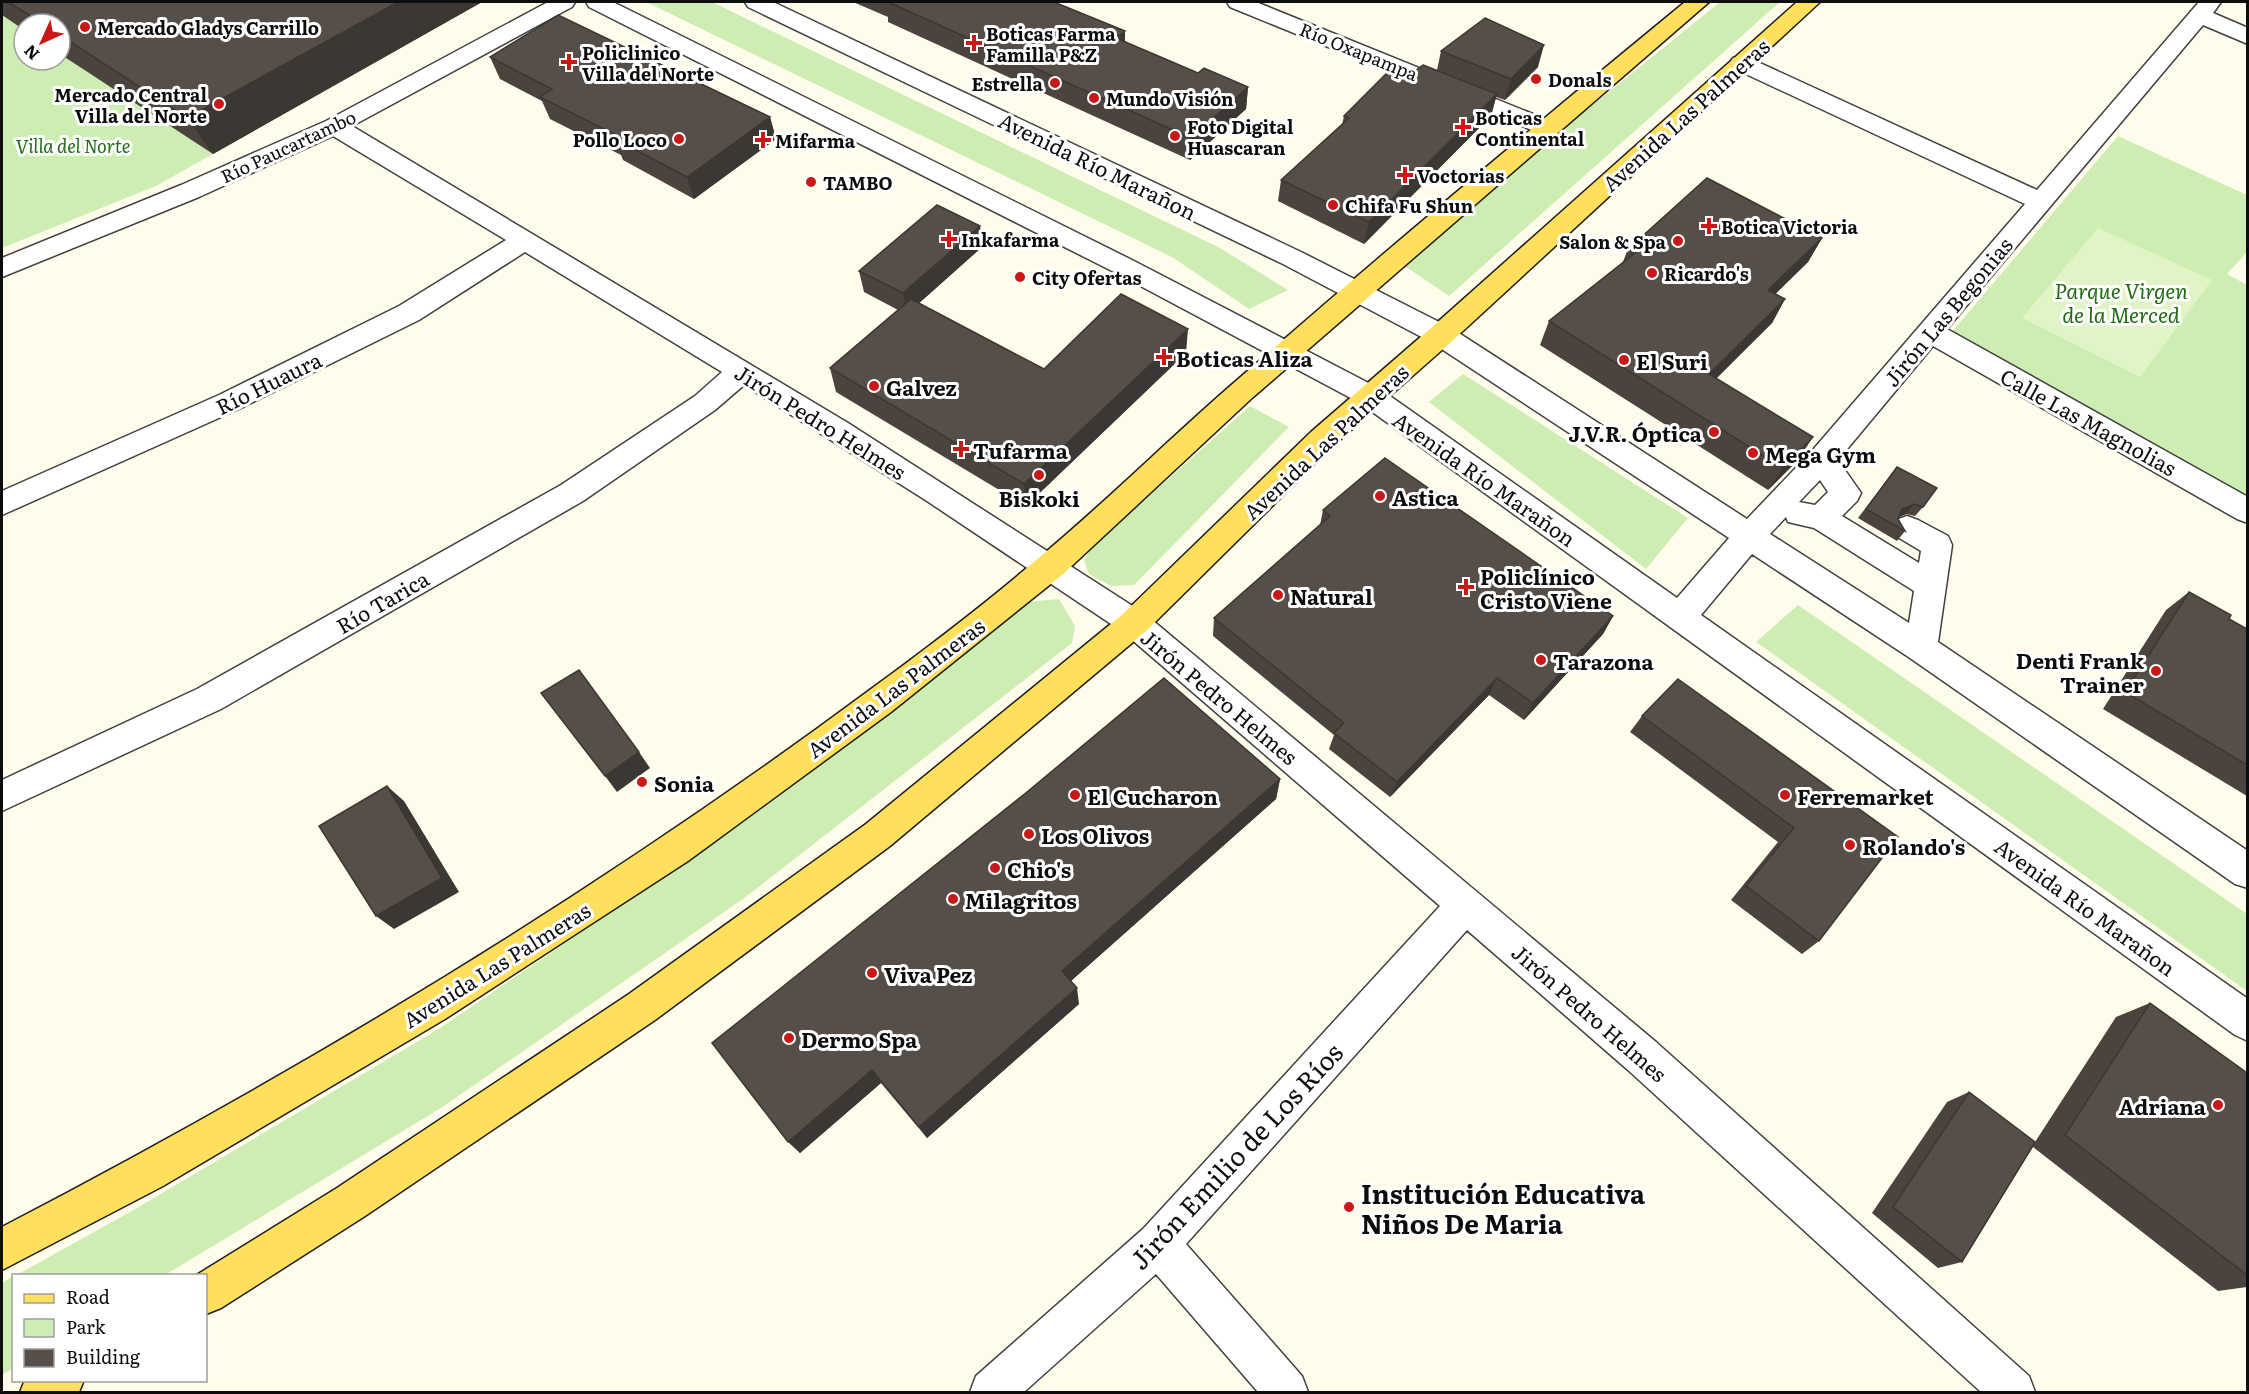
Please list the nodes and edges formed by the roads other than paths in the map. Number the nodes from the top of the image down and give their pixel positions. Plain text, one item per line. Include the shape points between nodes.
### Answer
1 (564, 2) edge
2 (597, 2) edge
3 (756, 2) edge
4 (1238, 2) edge
5 (1698, 2) edge
6 (1809, 2) edge
7 (2204, 8) edge
8 (2247, 37) edge
9 (1741, 63) junction
10 (334, 126) junction
11 (1546, 128) junction
12 (2040, 201) junction
13 (525, 240) junction
14 (2, 268) edge
15 (1357, 291) junction
16 (1930, 332) junction
17 (1441, 335) junction
18 (1286, 353) junction
19 (742, 371) junction
20 (1370, 396) junction
21 (1821, 460) junction
22 (2, 504) edge
23 (1773, 510) junction
24 (2247, 511) edge
25 (1826, 521) junction
26 (1907, 528) dead end
27 (1760, 543) junction
28 (1051, 566) junction
29 (1930, 585) junction
30 (1680, 616) junction
31 (1134, 623) junction
32 (1921, 648) junction
33 (2, 796) edge
34 (2247, 872) edge
35 (1465, 905) junction
36 (2247, 1022) edge
37 (1158, 1244) junction
38 (2, 1249) edge
39 (207, 1292) edge
40 (60, 1382) edge
41 (42, 1392) edge
42 (992, 1392) edge
43 (1286, 1392) edge
44 (2013, 1392) edge

1 - 10 street, Río Paucartambo
2 - 18 street, Avenida Río Marañon via 1125,267
3 - 15 street, Avenida Río Marañon
4 - 11 street, Río Oxapampa via 1288,13
5 - 11 main road, Avenida Las Palmeras
6 - 9 main road, Avenida Las Palmeras
7 - 8 street
7 - 12 street, Jirón Las Begonias
9 - 12 street
9 - 17 main road, Avenida Las Palmeras
10 - 13 street, Jirón Pedro Helmes
10 - 14 street, Río Paucartambo via 190,191
11 - 15 main road, Avenida Las Palmeras
12 - 16 street, Jirón Las Begonias
13 - 19 street, Jirón Pedro Helmes
13 - 22 street, Río Huaura via 409,313 229,402
15 - 17 street, Avenida Río Marañon
15 - 18 main road, Avenida Las Palmeras
16 - 21 street, Jirón Las Begonias
16 - 24 street, Calle Las Magnolias
17 - 20 main road, Avenida Las Palmeras
17 - 27 street, Avenida Río Marañon
18 - 20 street, Avenida Río Marañon
18 - 28 main road, Avenida Las Palmeras
19 - 28 street, Jirón Pedro Helmes
19 - 33 street, Río Tarica via 705,403 572,493 209,699
20 - 30 street, Avenida Río Marañon
20 - 31 main road, Avenida Las Palmeras
21 - 23 street, Jirón Las Begonias
21 - 25 street via 1857,499
23 - 25 street
23 - 27 street, Jirón Las Begonias
25 - 27 street
25 - 29 street
26 - 29 street via 1937,545
27 - 30 street, Jirón Las Begonias
27 - 32 street, Avenida Río Marañon
28 - 31 street, Jirón Pedro Helmes
28 - 38 main road, Avenida Las Palmeras via 879,702 675,849 432,1006 149,1172
29 - 32 street
30 - 36 street, Avenida Río Marañon
31 - 35 street, Jirón Pedro Helmes
31 - 39 main road, Avenida Las Palmeras via 878,835 642,1007 351,1202
32 - 34 street, Avenida Río Marañon
35 - 37 street, Jirón Emilio de Los Ríos
35 - 44 street, Jirón Pedro Helmes via 1642,1056
37 - 42 street, Jirón Emilio de Los Ríos
37 - 43 street
40 - 41 main road

